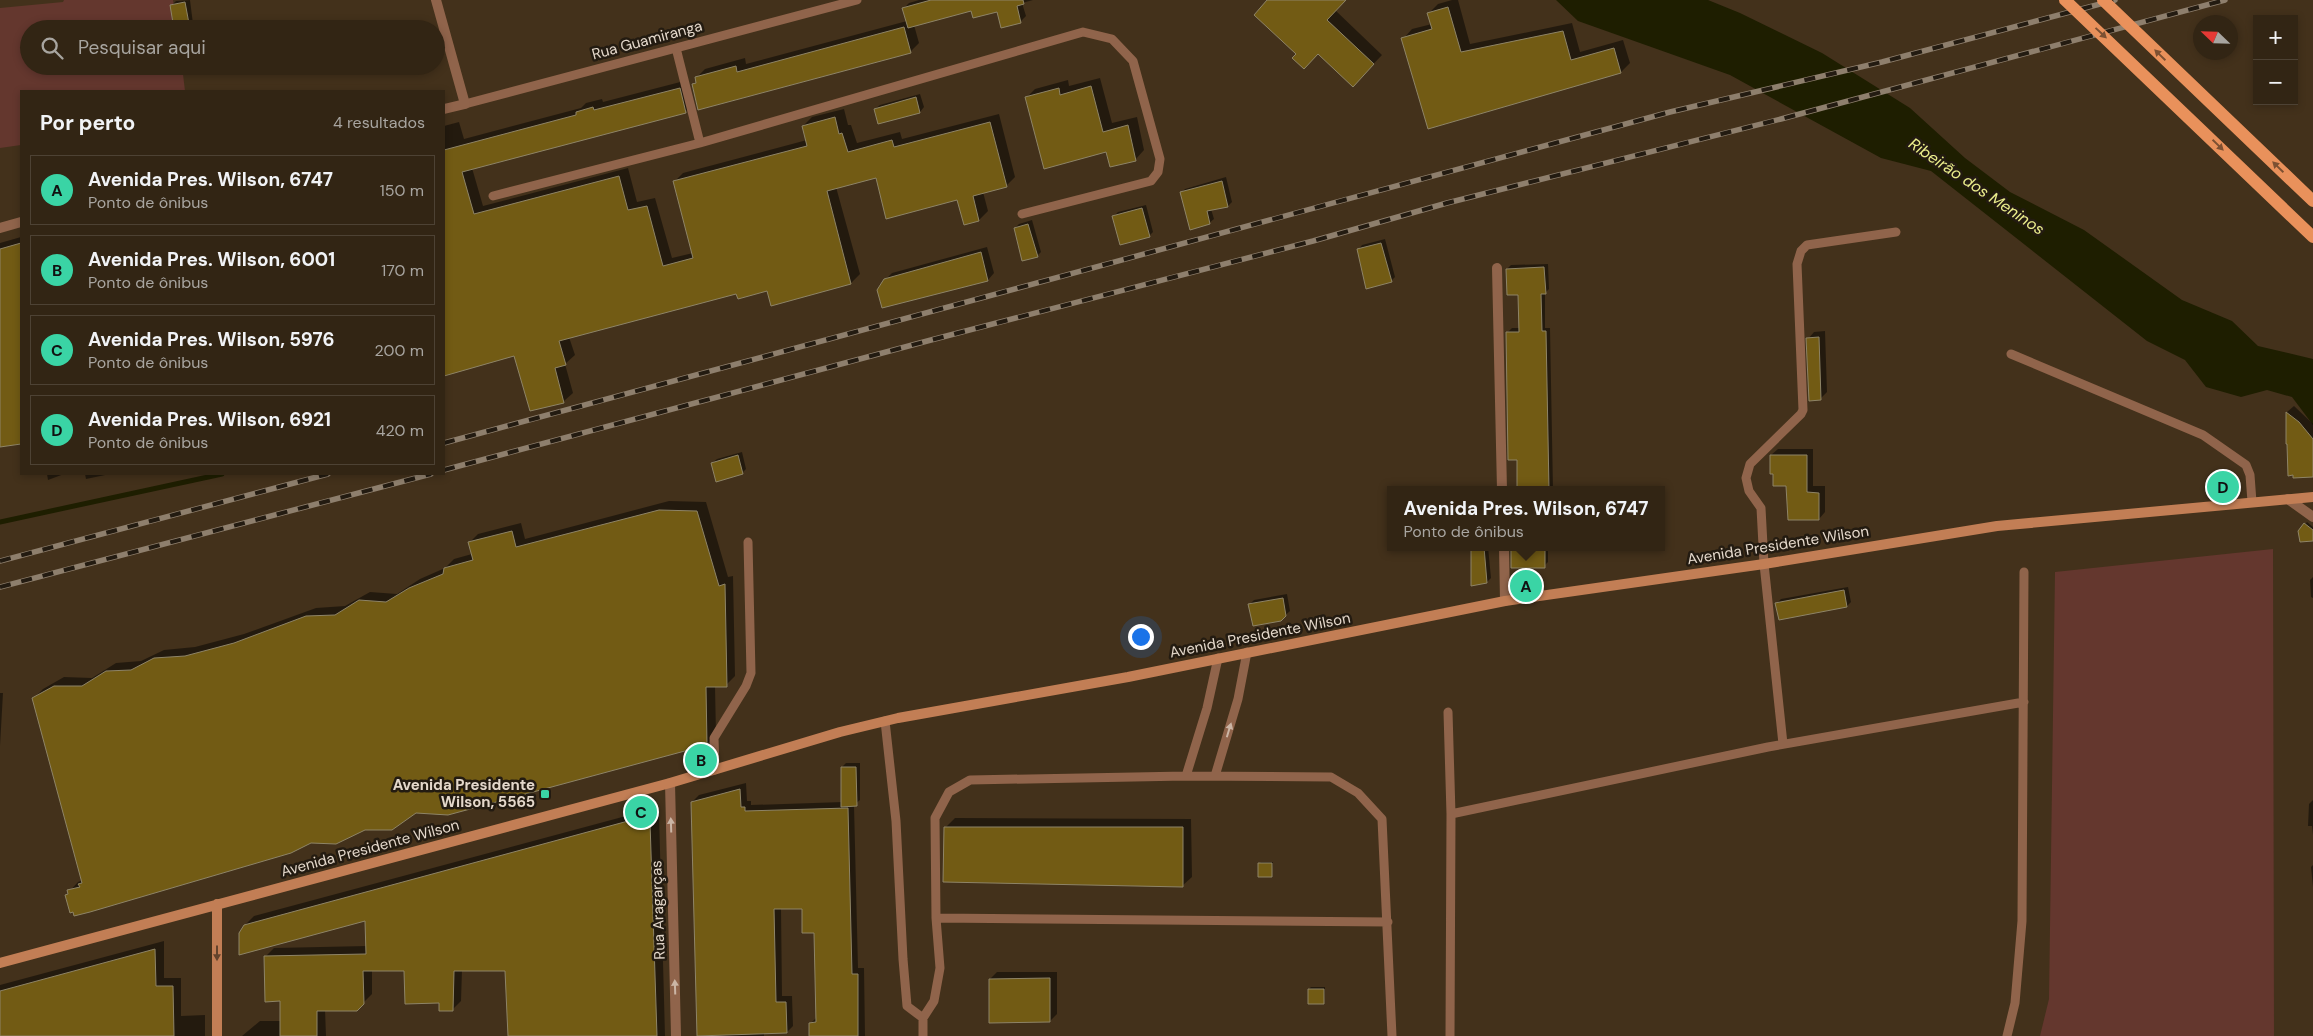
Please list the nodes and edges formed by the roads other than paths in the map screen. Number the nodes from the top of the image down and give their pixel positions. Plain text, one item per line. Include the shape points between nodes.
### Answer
1 (436, 0) edge
2 (858, 0) edge
3 (2065, 0) edge
4 (2102, 0) edge
5 (442, 20) edge
6 (445, 32) edge
7 (676, 48) junction
8 (465, 104) junction
9 (445, 109) edge
10 (700, 143) junction
11 (493, 196) dead end
12 (2313, 201) edge
13 (1022, 214) dead end
14 (20, 222) edge
15 (0, 228) edge
16 (1896, 232) dead end
17 (2313, 237) edge
18 (1497, 268) dead end
19 (2011, 354) dead end
20 (1502, 486) edge
21 (2313, 497) edge
22 (2288, 499) junction
23 (2252, 502) junction
24 (2313, 517) edge
25 (748, 542) dead end
26 (1504, 551) edge
27 (1764, 564) junction
28 (2024, 572) dead end
29 (1505, 601) junction
30 (1247, 652) junction
31 (1218, 658) junction
32 (2024, 702) junction
33 (1448, 712) dead end
34 (885, 721) junction
35 (1783, 744) junction
36 (715, 770) junction
37 (1186, 776) junction
38 (1215, 776) junction
39 (670, 783) junction
40 (1451, 814) junction
41 (217, 904) junction
42 (936, 918) junction
43 (1388, 922) junction
44 (0, 963) edge
45 (923, 1018) junction
46 (217, 1036) edge
47 (676, 1036) edge
48 (923, 1036) edge
49 (1392, 1036) edge
50 (1450, 1036) edge
51 (2007, 1036) edge

1 - 5 street
2 - 7 lane, Rua Guamiranga
3 -> 17 main road, bridge
12 -> 4 main road, bridge
6 - 8 street
7 - 8 lane, Rua Guamiranga
7 - 10 lane
8 - 9 street, Rua Guamiranga
10 - 11 lane
10 - 13 lane via 1083,32 1112,39 1133,61 1160,159 1158,172 1151,181
14 - 15 street
16 - 27 lane via 1807,245 1801,251 1797,264 1803,410 1750,464 1746,478 1749,491 1761,506
18 - 20 street
19 - 23 lane via 2204,436 2246,465
21 - 22 main road, Avenida Presidente Wilson
22 - 23 main road, Avenida Presidente Wilson
22 - 24 street
23 - 27 main road, Avenida Presidente Wilson via 1997,526
25 - 36 lane via 751,673 714,738
26 - 29 street
27 - 29 main road, Avenida Presidente Wilson
27 - 35 lane
28 - 32 lane
29 - 30 main road, Avenida Presidente Wilson
30 - 31 main road, Avenida Presidente Wilson
38 -> 30 lane via 1238,699
31 - 34 main road, Avenida Presidente Wilson
31 - 37 lane
32 - 35 lane
32 - 51 lane via 2022,921 2015,1003
33 - 40 lane
34 - 36 main road, Avenida Presidente Wilson
34 - 45 lane via 896,822 907,1006
35 - 40 lane
36 - 39 main road, Avenida Presidente Wilson
37 - 38 lane
37 - 42 lane via 970,780 949,792 935,818
38 - 43 lane via 1331,777 1358,793 1382,819
39 - 41 main road, Avenida Presidente Wilson
47 -> 39 street, Rua Aragarças
40 - 50 lane
41 - 44 main road, Avenida Presidente Wilson
41 -> 46 main road
42 - 43 lane
42 - 45 lane via 940,968 934,1001
43 - 49 lane
45 - 48 lane

